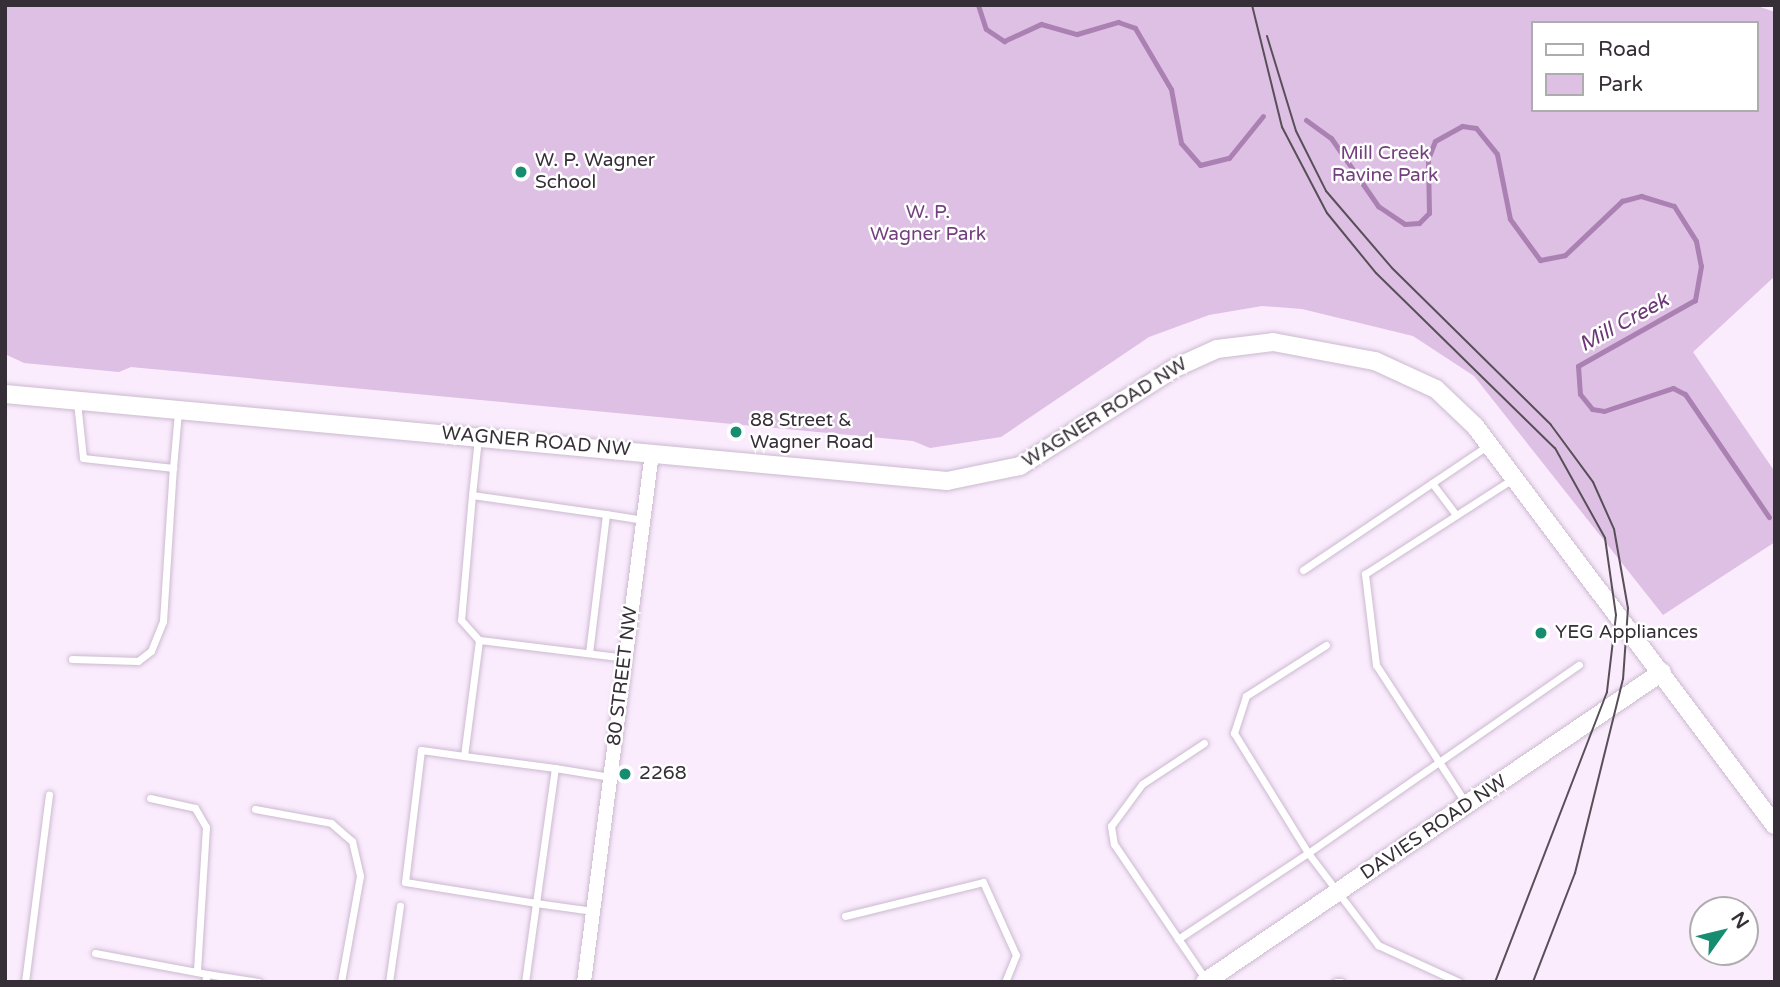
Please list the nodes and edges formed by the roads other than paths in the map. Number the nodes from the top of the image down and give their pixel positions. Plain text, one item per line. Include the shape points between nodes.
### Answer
1 (5, 394) edge
2 (76, 402) junction
3 (178, 410) junction
4 (479, 437) junction
5 (1489, 444) junction
6 (652, 453) junction
7 (173, 468) junction
8 (1515, 477) junction
9 (1433, 483) junction
10 (472, 495) junction
11 (606, 514) junction
12 (1456, 515) junction
13 (643, 520) junction
14 (1303, 570) dead end
15 (479, 640) junction
16 (1326, 645) dead end
17 (589, 653) junction
18 (625, 658) junction
19 (72, 659) dead end
20 (1579, 665) dead end
21 (1662, 672) junction
22 (1204, 743) dead end
23 (464, 756) junction
24 (1438, 760) junction
25 (555, 768) junction
26 (610, 777) junction
27 (48, 795) dead end
28 (150, 798) dead end
29 (1468, 805) junction
30 (255, 809) dead end
31 (1775, 825) edge
32 (1308, 853) junction
33 (1335, 896) junction
34 (536, 903) junction
35 (400, 906) dead end
36 (593, 911) junction
37 (845, 916) dead end
38 (1178, 939) junction
39 (94, 953) dead end
40 (197, 972) junction
41 (206, 978) edge
42 (584, 981) edge
43 (1205, 981) edge
44 (1454, 981) edge
45 (25, 982) edge
46 (258, 982) edge
47 (341, 982) edge
48 (389, 982) edge
49 (525, 982) edge
50 (592, 982) edge
51 (1005, 982) edge

1 - 2 street, WAGNER ROAD NW
2 - 3 street, WAGNER ROAD NW
2 - 7 lane via 83,458
3 - 4 street, WAGNER ROAD NW
3 - 7 lane
4 - 6 street, WAGNER ROAD NW
4 - 10 lane
5 - 6 street, WAGNER ROAD NW via 1454,403 1397,368 1273,342 1196,356 1042,454 975,479 931,481
5 - 8 street, WAGNER ROAD NW
5 - 9 lane
6 - 13 street, 80 STREET NW
7 - 19 lane via 163,621 151,651 138,660
8 - 12 lane
8 - 21 street, WAGNER ROAD NW
9 - 12 lane
9 - 14 lane
10 - 11 lane
10 - 15 lane via 461,620
11 - 13 lane
11 - 17 lane
12 - 24 lane via 1365,574 1376,665
13 - 18 street, 80 STREET NW
15 - 17 lane
15 - 23 lane
16 - 32 lane via 1246,696 1234,733
17 - 18 lane
18 - 26 street, 80 STREET NW
20 - 24 lane
21 - 29 street, DAVIES ROAD NW
21 - 31 street, WAGNER ROAD NW
22 - 38 lane via 1142,784 1111,826 1114,844
23 - 25 lane
23 - 34 lane via 421,750 405,882
24 - 29 lane
24 - 32 lane
25 - 26 lane
25 - 34 lane
26 - 36 street, 80 STREET NW
27 - 45 lane
28 - 40 lane via 195,808 206,827
29 - 33 street, DAVIES ROAD NW
30 - 47 lane via 331,823 352,841 360,876
32 - 33 lane
32 - 38 lane
33 - 43 street, DAVIES ROAD NW
33 - 44 lane via 1378,945
34 - 36 lane
34 - 49 lane
35 - 48 lane
36 - 42 street, 80 STREET NW
37 - 51 lane via 983,882 1016,955
38 - 43 lane
39 - 40 lane
40 - 41 lane
41 - 46 lane
42 - 50 lane

